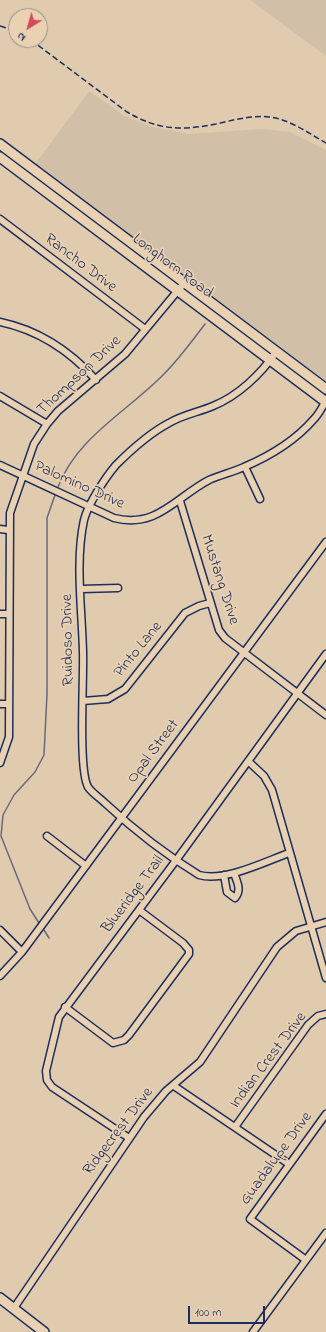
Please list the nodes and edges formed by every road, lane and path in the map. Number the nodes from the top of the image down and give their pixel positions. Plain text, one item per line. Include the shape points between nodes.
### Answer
1 (0, 144) edge
2 (13, 154) junction
3 (4, 159) edge
4 (0, 219) edge
5 (185, 282) junction
6 (178, 290) junction
7 (0, 322) edge
8 (145, 329) junction
9 (276, 352) junction
10 (270, 361) junction
11 (96, 380) junction
12 (326, 389) edge
13 (0, 396) edge
14 (326, 402) edge
15 (46, 424) junction
16 (0, 465) edge
17 (245, 467) junction
18 (23, 476) junction
19 (260, 499) dead end
20 (180, 501) junction
21 (89, 507) junction
22 (0, 529) edge
23 (8, 530) junction
24 (326, 542) edge
25 (118, 588) dead end
26 (81, 589) junction
27 (210, 603) junction
28 (0, 614) edge
29 (9, 614) junction
30 (244, 653) junction
31 (326, 654) edge
32 (297, 694) junction
33 (83, 702) junction
34 (0, 704) edge
35 (9, 704) junction
36 (326, 715) edge
37 (248, 761) junction
38 (0, 763) edge
39 (122, 818) junction
40 (47, 836) dead end
41 (289, 853) junction
42 (177, 859) junction
43 (86, 866) junction
44 (234, 872) junction
45 (224, 874) junction
46 (139, 910) junction
47 (326, 922) edge
48 (311, 926) junction
49 (0, 930) edge
50 (22, 952) junction
51 (0, 976) edge
52 (326, 978) edge
53 (65, 1007) junction
54 (326, 1014) edge
55 (174, 1086) junction
56 (326, 1114) edge
57 (235, 1127) junction
58 (129, 1138) junction
59 (289, 1164) junction
60 (326, 1233) edge
61 (306, 1260) junction
62 (0, 1298) edge
63 (14, 1308) junction
64 (44, 1332) edge
65 (253, 1332) edge

1 - 2 main road, Longhorn Road
2 - 3 main road
2 - 5 main road, Longhorn Road
3 - 6 main road, Longhorn Road
4 - 8 street, Rancho Drive
5 - 6 street, Thompson Drive
5 - 9 main road, Longhorn Road
6 - 8 street, Thompson Drive
6 - 10 main road, Longhorn Road
7 - 11 street via 27,330 55,344 82,364
8 - 11 street, Thompson Drive via 125,354
9 - 10 street, Ruidoso Drive
9 - 12 main road, Longhorn Road
10 - 14 main road, Longhorn Road
10 - 21 street, Ruidoso Drive via 227,399 169,422 142,443 116,466
11 - 15 street, Thompson Drive
13 - 15 street
14 - 17 street, Palomino Drive via 314,419 280,450
15 - 18 street, Thompson Drive via 34,444
16 - 18 street, Palomino Drive
17 - 19 street
17 - 20 street, Palomino Drive via 210,480
18 - 21 street, Palomino Drive
18 - 23 street, Thompson Drive via 10,513
20 - 21 street, Palomino Drive via 152,517 134,520 114,518
20 - 27 street, Mustang Drive
21 - 26 street, Ruidoso Drive via 84,520 80,551
22 - 23 street
23 - 29 street, Thompson Drive
24 - 30 street, Opal Street
25 - 26 street
26 - 33 street, Ruidoso Drive
27 - 30 street, Mustang Drive via 219,630
27 - 33 street, Pinto Lane via 185,614 125,689 108,699
28 - 29 street
29 - 35 street, Thompson Drive
30 - 32 street, Mustang Drive
30 - 39 street, Opal Street
31 - 32 street, Blueridge Trail
32 - 36 street, Mustang Drive
32 - 37 street, Blueridge Trail
33 - 39 street, Ruidoso Drive via 83,752 88,786
34 - 35 street
35 - 38 street, Thompson Drive via 9,736
37 - 41 street via 261,773 272,790
37 - 42 street, Blueridge Trail
39 - 42 street, Ruidoso Drive
39 - 43 street, Opal Street
40 - 43 street
41 - 44 street, Ruidoso Drive
41 - 48 street
42 - 45 street, Ruidoso Drive via 199,874 213,877
42 - 46 street, Blueridge Trail
43 - 50 street, Opal Street
44 - 45 street, Ruidoso Drive
44 - 45 street via 239,887 235,898 227,892
46 - 53 street, Blueridge Trail
46 - 53 street via 183,943 189,954 129,1035 124,1040 113,1042
47 - 48 street, Ridgecrest Drive
48 - 52 street
48 - 55 street, Ridgecrest Drive via 296,931 277,947 200,1062
49 - 50 street
50 - 51 street, Opal Street
53 - 58 street, Blueridge Trail via 59,1017 46,1070 47,1080 52,1087
54 - 57 street, Indian Crest Drive via 308,1025
55 - 57 street
55 - 58 street, Ridgecrest Drive via 166,1091
56 - 59 street, Guadalupe Drive
57 - 59 street
58 - 63 street, Ridgecrest Drive
59 - 61 street, Guadalupe Drive via 250,1219
60 - 61 street
61 - 65 street
62 - 63 main road
63 - 64 main road

